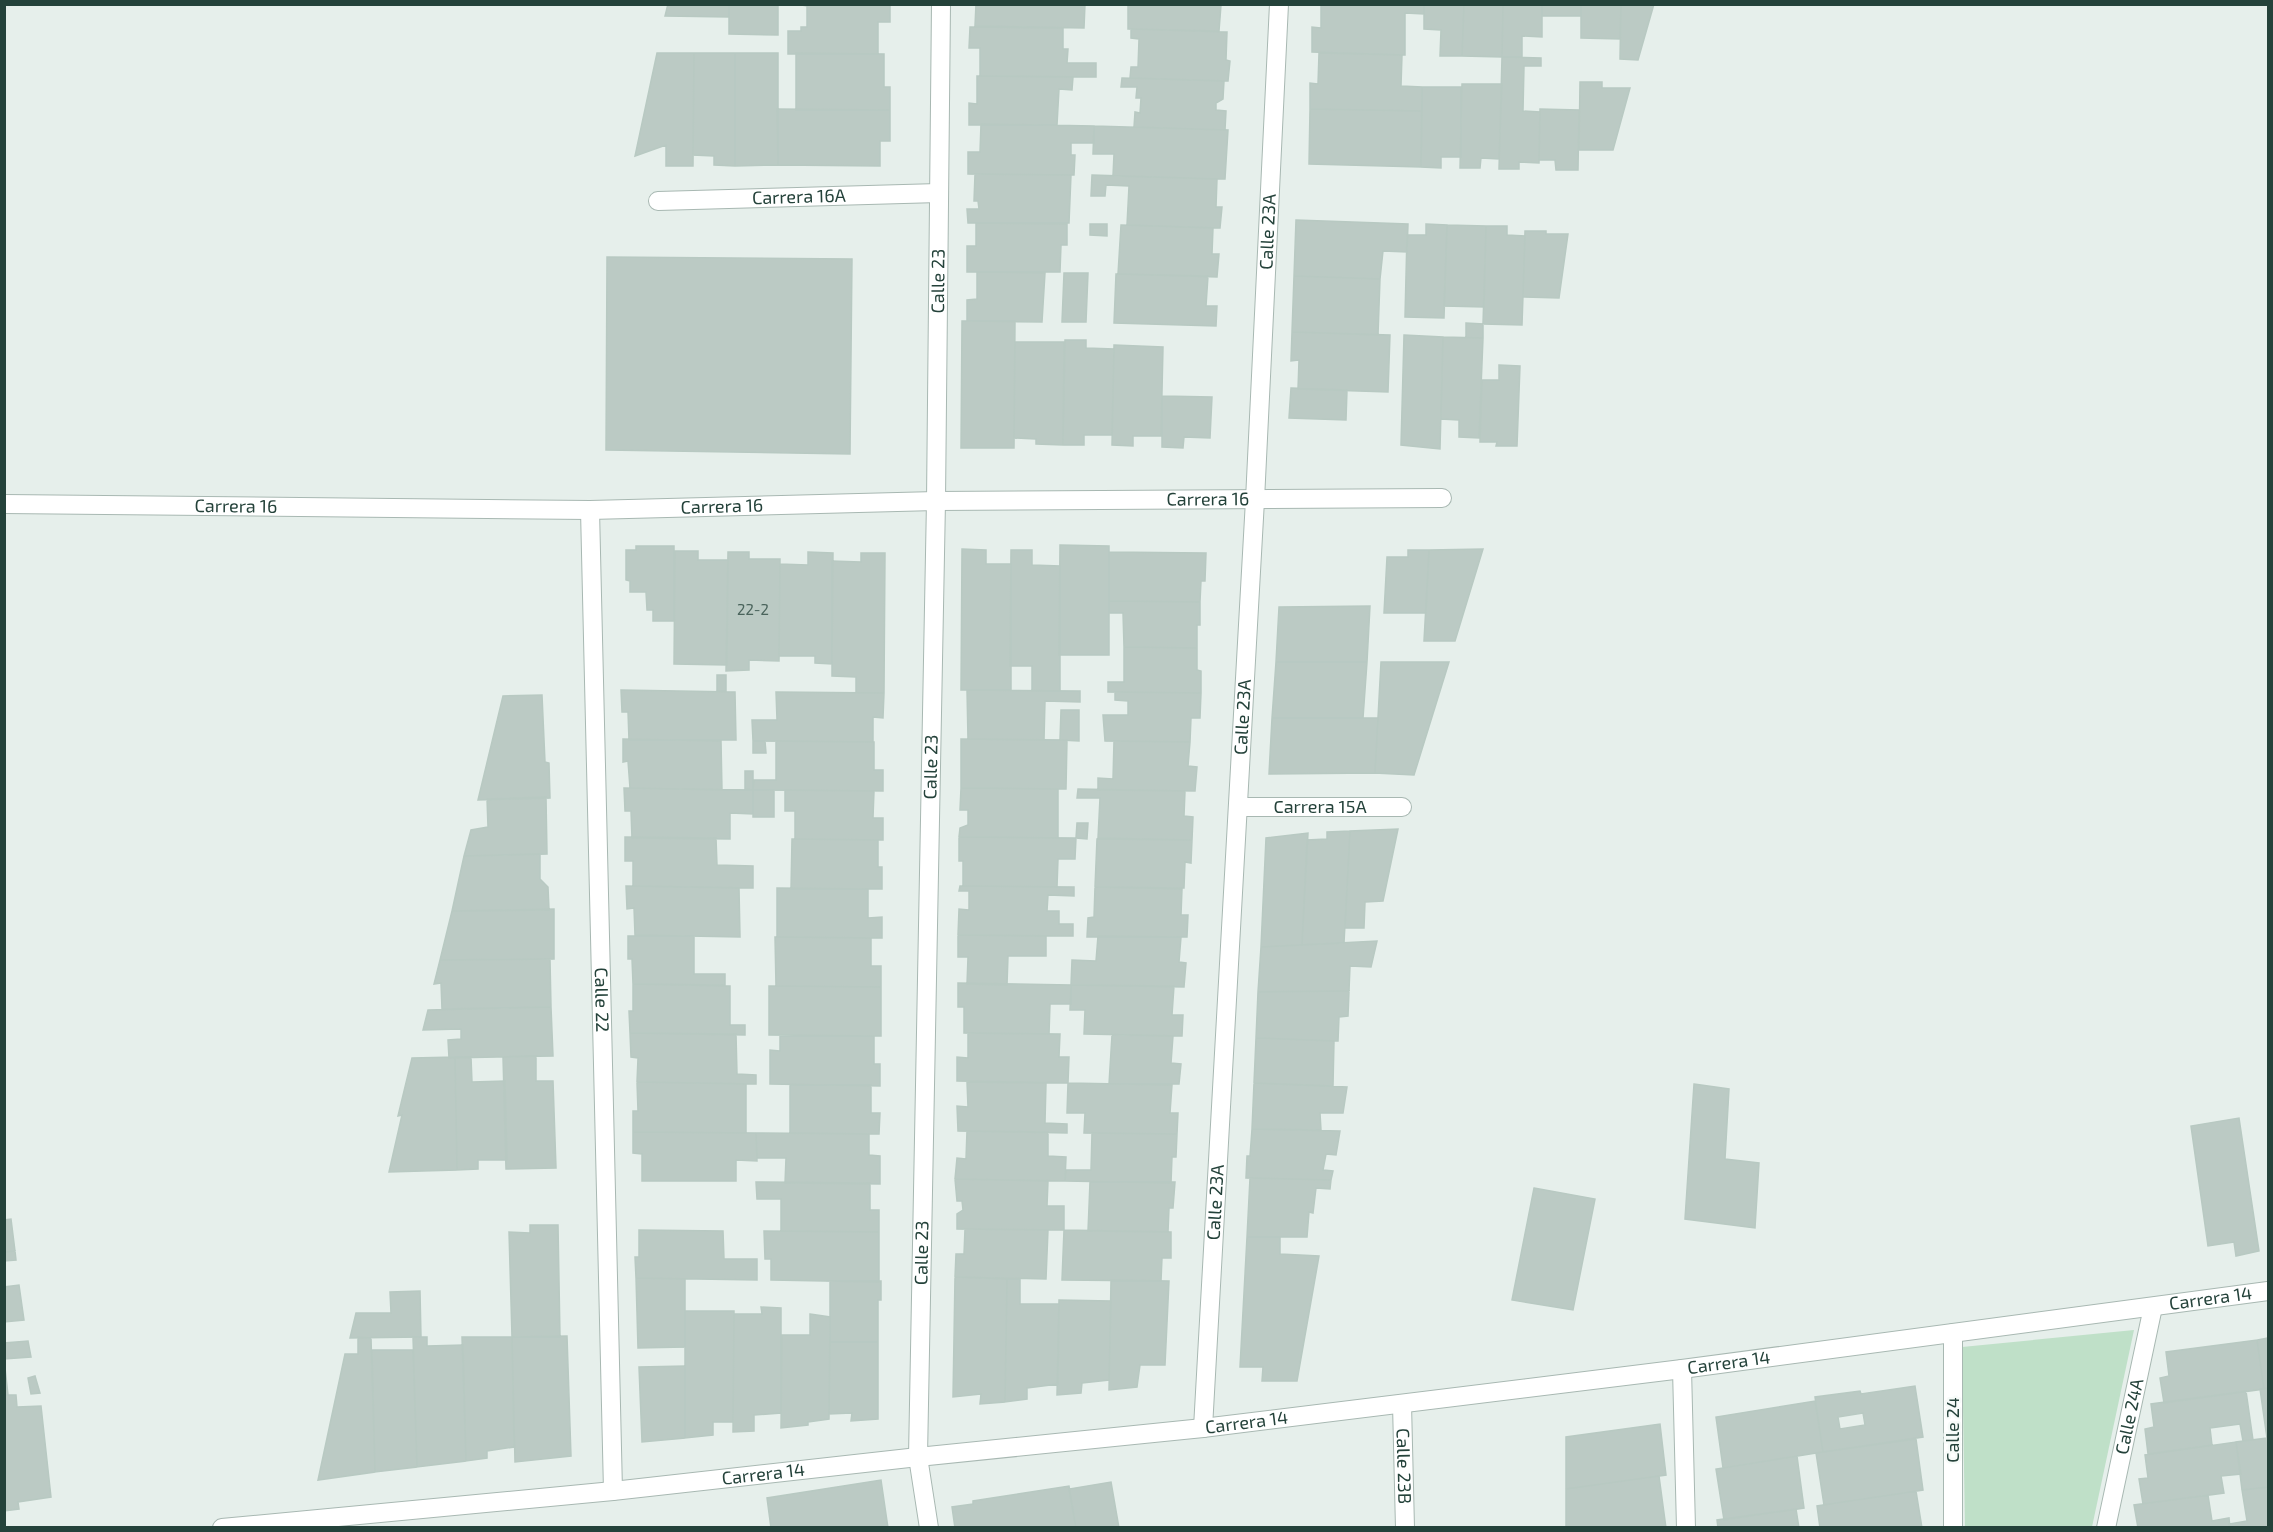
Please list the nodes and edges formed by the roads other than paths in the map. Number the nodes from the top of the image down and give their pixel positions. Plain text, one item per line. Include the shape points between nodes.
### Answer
1 (941, 4) edge
2 (1279, 4) edge
3 (939, 192) junction
4 (658, 201) dead end
5 (1442, 498) dead end
6 (1255, 500) junction
7 (936, 501) junction
8 (4, 504) edge
9 (590, 510) junction
10 (1238, 807) junction
11 (1402, 807) dead end
12 (2268, 1291) edge
13 (2153, 1307) junction
14 (1953, 1333) junction
15 (1682, 1370) junction
16 (1402, 1404) junction
17 (1203, 1428) junction
18 (918, 1456) junction
19 (613, 1491) junction
20 (222, 1527) edge
21 (929, 1527) edge
22 (1405, 1527) edge
23 (1686, 1527) edge
24 (1953, 1527) edge
25 (2106, 1527) edge

1 - 3 street, Calle 23
2 - 6 street, Calle 23A
3 - 4 street, Carrera 16A
3 - 7 street, Calle 23
5 - 6 street, Carrera 16
6 - 7 street, Carrera 16
6 - 10 street, Calle 23A
7 - 9 street, Carrera 16
7 - 18 street, Calle 23
8 - 9 street, Carrera 16
9 - 19 street, Calle 22
10 - 11 street, Carrera 15A
10 - 17 street, Calle 23A
12 - 13 street, Carrera 14
13 - 14 street, Carrera 14
13 - 25 street, Calle 24A
14 - 15 street, Carrera 14
14 - 24 street, Calle 24
15 - 16 street, Carrera 14
15 - 23 street
16 - 17 street, Carrera 14
16 - 22 street, Calle 23B
17 - 18 street, Carrera 14
18 - 19 street, Carrera 14
18 - 21 street, Calle 23
19 - 20 street, Carrera 14

